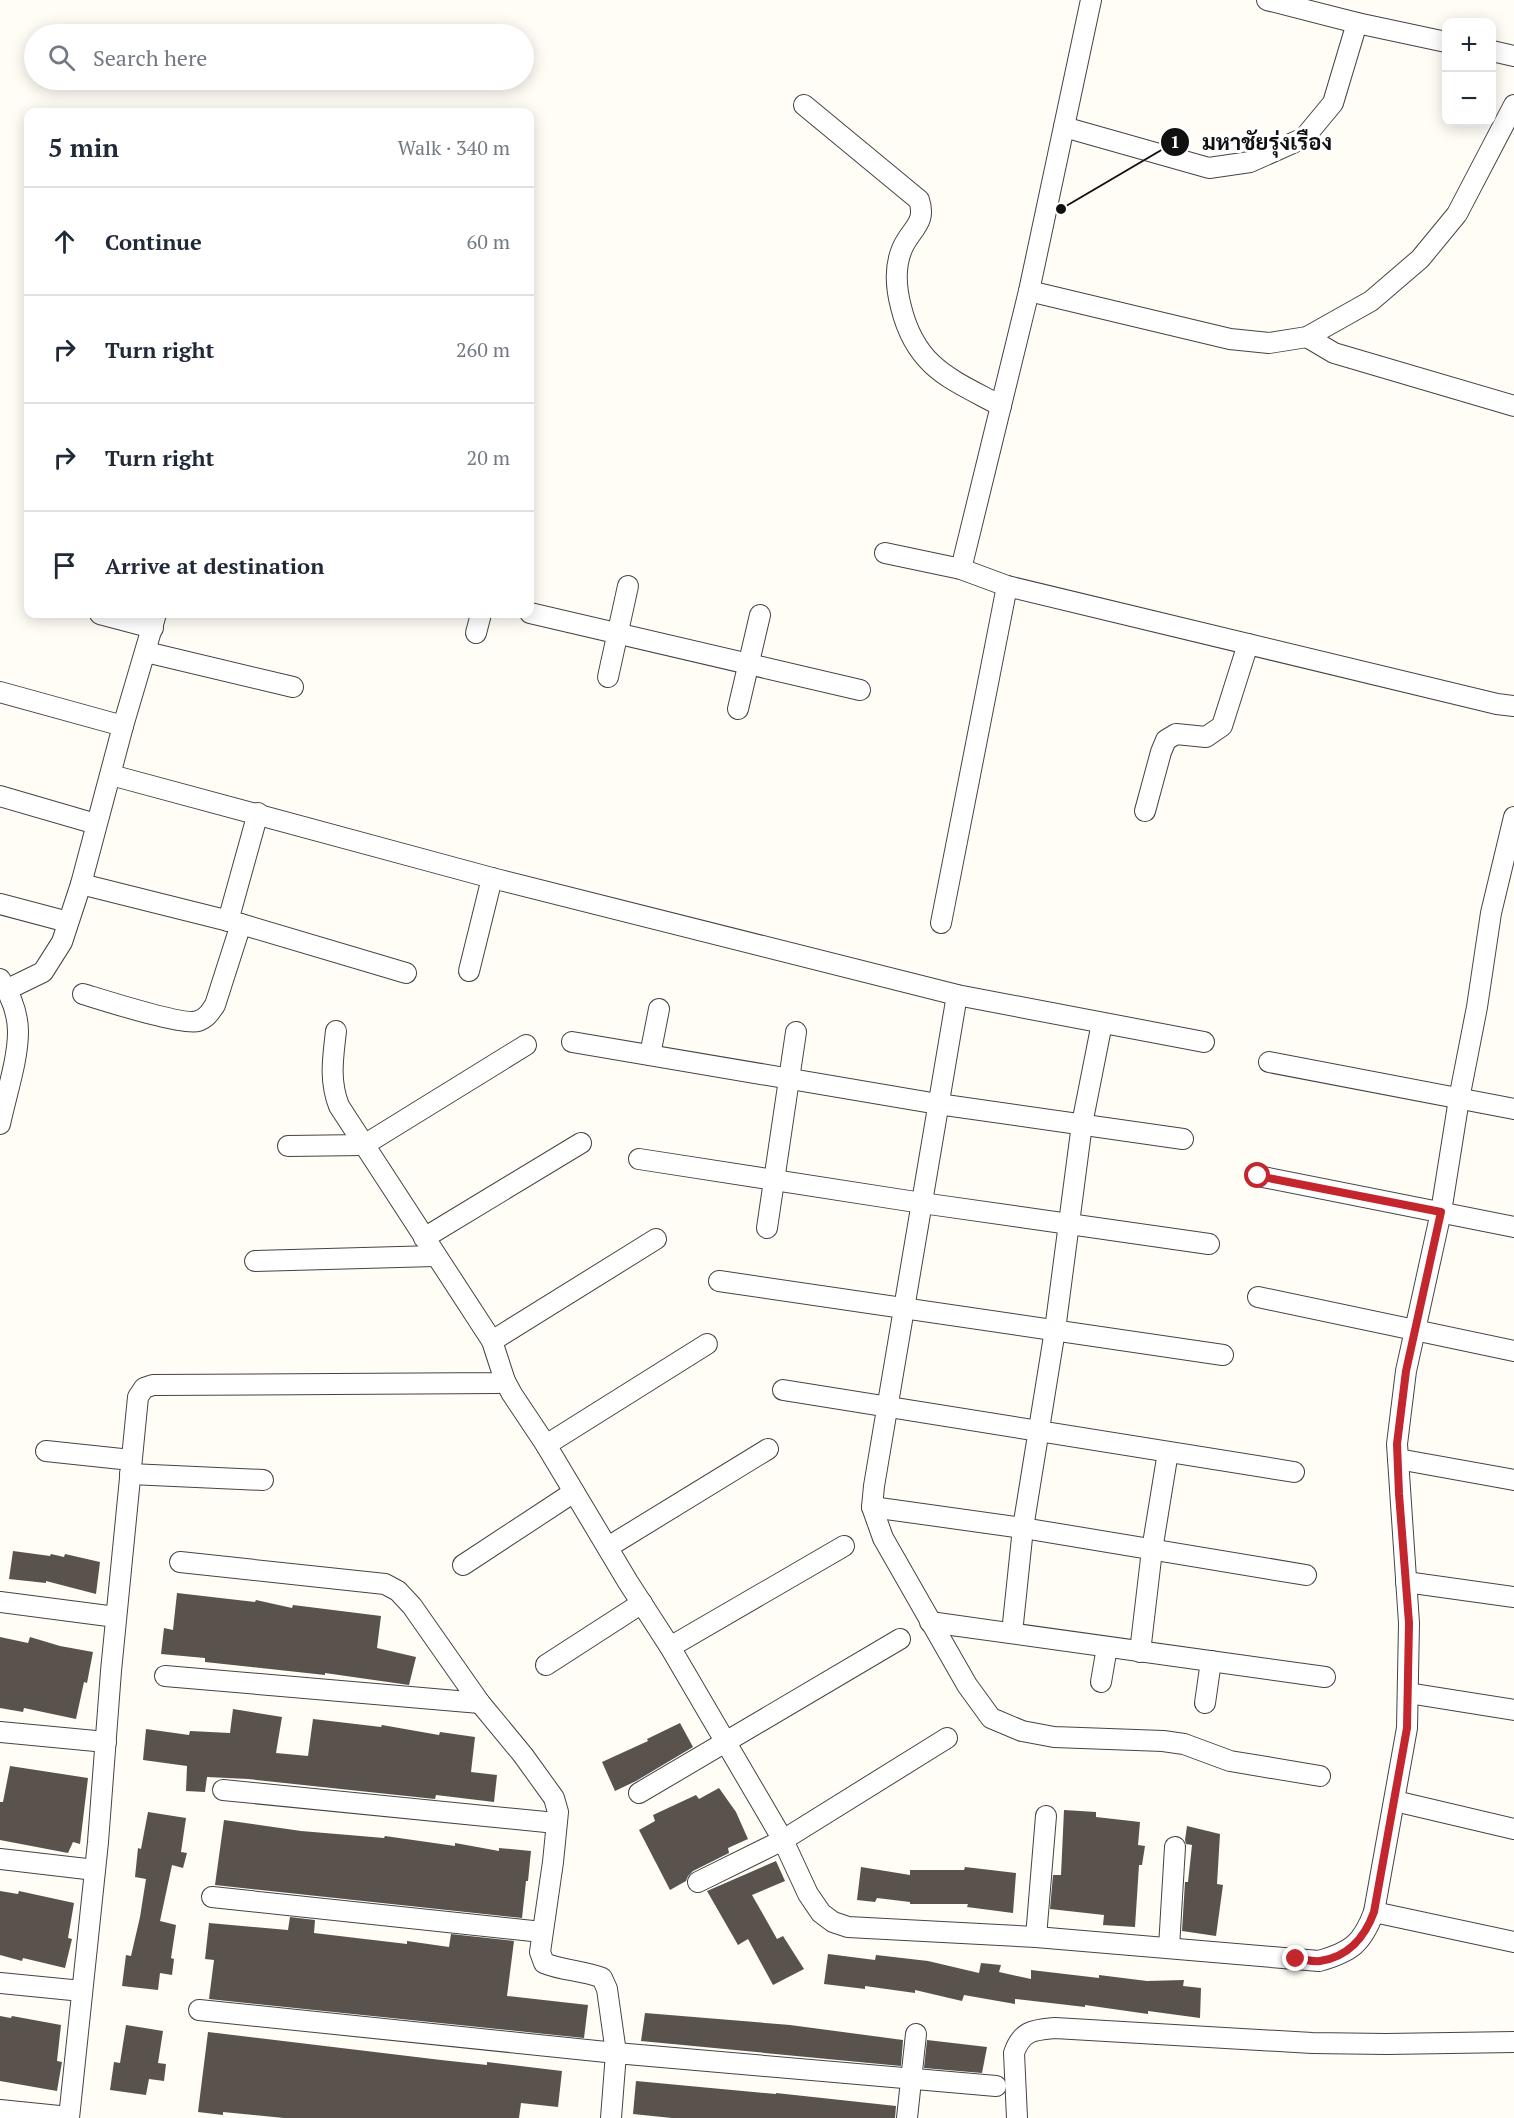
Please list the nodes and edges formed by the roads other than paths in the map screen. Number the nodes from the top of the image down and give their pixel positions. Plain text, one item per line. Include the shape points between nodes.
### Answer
1 (1091, 0) edge
2 (1267, 0) edge
3 (1357, 23) junction
4 (1442, 41) edge
5 (1496, 52) edge
6 (1514, 56) edge
7 (804, 105) dead end
8 (1514, 105) edge
9 (1064, 127) junction
10 (1029, 291) junction
11 (1307, 337) junction
12 (1001, 406) junction
13 (1514, 406) edge
14 (885, 553) dead end
15 (961, 569) junction
16 (628, 586) dead end
17 (1007, 586) junction
18 (534, 614) edge
19 (760, 615) dead end
20 (131, 618) edge
21 (480, 618) edge
22 (154, 621) edge
23 (476, 633) dead end
24 (618, 633) junction
25 (1248, 644) junction
26 (146, 652) junction
27 (749, 664) junction
28 (608, 677) dead end
29 (293, 687) dead end
30 (860, 690) dead end
31 (0, 692) edge
32 (1514, 706) edge
33 (738, 709) dead end
34 (123, 726) junction
35 (111, 775) junction
36 (0, 796) edge
37 (1145, 811) dead end
38 (258, 813) junction
39 (1514, 817) edge
40 (96, 824) junction
41 (492, 878) junction
42 (81, 884) junction
43 (0, 904) edge
44 (68, 922) junction
45 (234, 922) junction
46 (941, 923) dead end
47 (469, 971) dead end
48 (406, 973) dead end
49 (3, 984) edge
50 (83, 994) dead end
51 (957, 995) junction
52 (659, 1009) dead end
53 (1102, 1023) junction
54 (336, 1032) dead end
55 (796, 1032) dead end
56 (572, 1042) dead end
57 (1204, 1042) dead end
58 (526, 1045) dead end
59 (650, 1055) junction
60 (1269, 1062) dead end
61 (789, 1079) junction
62 (1460, 1099) junction
63 (938, 1104) junction
64 (1514, 1109) edge
65 (0, 1124) edge
66 (1082, 1124) junction
67 (1183, 1139) dead end
68 (581, 1143) dead end
69 (364, 1145) junction
70 (288, 1146) dead end
71 (639, 1159) dead end
72 (1258, 1176) dead end
73 (775, 1180) junction
74 (922, 1203) junction
75 (1441, 1212) junction
76 (1070, 1224) junction
77 (1514, 1227) edge
78 (767, 1228) dead end
79 (424, 1238) junction
80 (656, 1239) dead end
81 (1209, 1244) dead end
82 (435, 1256) junction
83 (255, 1261) dead end
84 (719, 1281) dead end
85 (1258, 1298) dead end
86 (904, 1309) junction
87 (1054, 1330) junction
88 (1415, 1331) junction
89 (492, 1341) junction
90 (707, 1344) dead end
91 (1514, 1351) edge
92 (1223, 1355) dead end
93 (505, 1381) junction
94 (783, 1390) dead end
95 (888, 1407) junction
96 (1039, 1431) junction
97 (546, 1445) junction
98 (768, 1449) dead end
99 (46, 1451) dead end
100 (1168, 1452) junction
101 (1398, 1459) junction
102 (131, 1467) junction
103 (1294, 1473) dead end
104 (263, 1480) dead end
105 (1514, 1480) edge
106 (574, 1492) junction
107 (872, 1507) junction
108 (1023, 1528) junction
109 (844, 1546) dead end
110 (608, 1547) junction
111 (1152, 1550) junction
112 (180, 1562) dead end
113 (463, 1565) dead end
114 (1306, 1575) dead end
115 (1406, 1582) junction
116 (1514, 1597) edge
117 (0, 1602) edge
118 (642, 1603) junction
119 (116, 1617) junction
120 (930, 1622) junction
121 (1012, 1633) junction
122 (900, 1639) dead end
123 (670, 1647) junction
124 (1107, 1647) junction
125 (1140, 1652) junction
126 (1211, 1662) junction
127 (546, 1665) dead end
128 (165, 1676) dead end
129 (1325, 1677) dead end
130 (1101, 1682) dead end
131 (1408, 1693) junction
132 (1205, 1703) dead end
133 (480, 1704) junction
134 (1514, 1710) edge
135 (0, 1732) edge
136 (947, 1738) dead end
137 (106, 1742) junction
138 (725, 1744) junction
139 (1320, 1776) dead end
140 (223, 1790) dead end
141 (639, 1793) dead end
142 (1395, 1801) junction
143 (1046, 1816) dead end
144 (556, 1823) junction
145 (1514, 1829) edge
146 (783, 1840) junction
147 (1175, 1847) dead end
148 (0, 1859) edge
149 (95, 1870) junction
150 (698, 1882) dead end
151 (212, 1897) dead end
152 (1374, 1912) junction
153 (542, 1932) junction
154 (1036, 1936) junction
155 (1514, 1942) edge
156 (1169, 1947) junction
157 (0, 1983) edge
158 (82, 1991) junction
159 (199, 2010) dead end
160 (916, 2034) dead end
161 (1514, 2042) edge
162 (616, 2053) junction
163 (910, 2077) junction
164 (996, 2086) dead end
165 (0, 2110) edge
166 (69, 2117) edge
167 (611, 2118) edge
168 (907, 2118) edge
169 (1017, 2118) edge

1 - 9 street
2 - 3 street
3 - 4 street
3 - 9 street via 1333,103 1304,138 1250,162 1209,168
5 - 6 street
7 - 12 street via 919,200 919,223 903,246 897,264 897,291 906,329 926,360 942,374
8 - 11 street via 1457,214 1420,259 1371,301
9 - 10 street
10 - 11 street via 1230,339 1269,343
10 - 12 street
11 - 13 street via 1334,353
12 - 15 street
14 - 15 street
15 - 17 street
16 - 24 street
17 - 25 street
17 - 46 street
18 - 24 street
19 - 27 street
20 - 22 street
21 - 23 street
22 - 26 street
24 - 27 street
24 - 28 street
25 - 32 street
25 - 37 street via 1222,726 1206,737 1176,734 1166,740
26 - 29 street
26 - 34 street
27 - 30 street
27 - 33 street
31 - 34 street
34 - 35 street
35 - 38 street
35 - 40 street
36 - 40 street
38 - 41 street
38 - 45 street
39 - 62 street via 1491,913
40 - 42 street
41 - 47 street
41 - 51 street
42 - 44 street
42 - 45 street
43 - 44 street
44 - 49 street via 62,942 43,972
45 - 48 street
45 - 50 street via 215,1005 208,1016 196,1022
49 - 65 street via 13,1004 18,1031
51 - 53 street
51 - 63 street
52 - 59 street
53 - 57 street
53 - 66 street
54 - 69 street via 333,1090
55 - 61 street
56 - 59 street
58 - 69 street
59 - 61 street
60 - 62 street
61 - 63 street
61 - 73 street
62 - 64 street
62 - 75 street
63 - 66 street
63 - 74 street
66 - 67 street
66 - 76 street
68 - 79 street
69 - 70 street
69 - 79 street
71 - 73 street
72 - 75 street
73 - 74 street
73 - 78 street
74 - 76 street
74 - 86 street
75 - 77 street
75 - 88 street
76 - 81 street
76 - 87 street
79 - 82 street
80 - 89 street
82 - 83 street
82 - 89 street
84 - 86 street
85 - 88 street
86 - 87 street
86 - 95 street
87 - 92 street
87 - 96 street
88 - 91 street
88 - 101 street via 1406,1371
89 - 93 street
90 - 97 street
93 - 97 street
93 - 102 street via 153,1385 138,1396
94 - 95 street
95 - 96 street
95 - 107 street
96 - 100 street
96 - 108 street
97 - 106 street
98 - 110 street
99 - 102 street
100 - 103 street
100 - 111 street
101 - 105 street
101 - 115 street
102 - 104 street
102 - 119 street
106 - 110 street
106 - 113 street
107 - 108 street
107 - 120 street via 884,1538
108 - 111 street
108 - 121 street
109 - 123 street
110 - 118 street
111 - 114 street
111 - 125 street
112 - 133 street via 385,1584 412,1606
115 - 116 street
115 - 131 street
117 - 119 street
118 - 123 street
118 - 127 street
119 - 137 street
120 - 121 street
120 - 139 street via 991,1718 1022,1731 1054,1737 1185,1744 1230,1761
121 - 124 street
122 - 138 street
123 - 138 street
124 - 125 street
124 - 130 street
125 - 126 street
126 - 129 street
126 - 132 street
128 - 133 street
131 - 134 street
131 - 142 street via 1407,1728
133 - 144 street via 554,1798
135 - 137 street
136 - 146 street
137 - 149 street
138 - 141 street
138 - 146 street
140 - 144 street
142 - 145 street
142 - 152 street
143 - 154 street
144 - 153 street
146 - 150 street
146 - 154 street via 821,1913 848,1928
147 - 156 street
148 - 149 street
149 - 158 street
151 - 153 street
152 - 155 street
152 - 156 street via 1360,1939 1342,1954 1319,1961
153 - 162 street via 540,1952 544,1963 602,1978
154 - 156 street
157 - 158 street
158 - 166 street
159 - 162 street
160 - 163 street
161 - 169 street via 1312,2043 1037,2030 1025,2034 1014,2053
162 - 163 street
162 - 167 street
163 - 164 street
163 - 168 street
165 - 166 street

